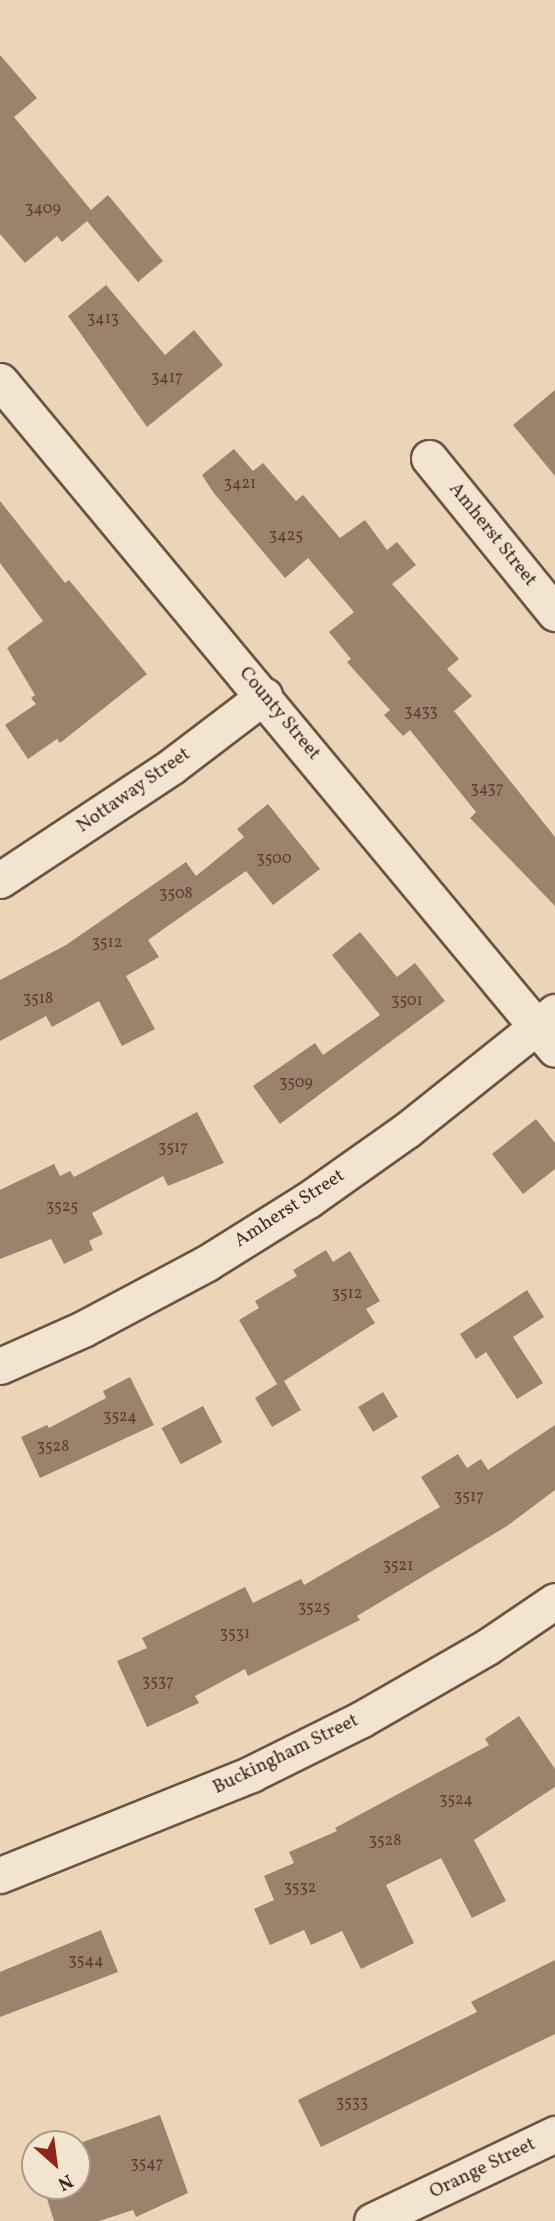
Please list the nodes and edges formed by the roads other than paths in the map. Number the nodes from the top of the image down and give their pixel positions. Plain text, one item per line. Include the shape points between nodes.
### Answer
1 (0, 381) edge
2 (429, 458) dead end
3 (555, 613) edge
4 (264, 696) junction
5 (0, 880) edge
6 (549, 1030) edge
7 (0, 1366) edge
8 (555, 1601) edge
9 (0, 1875) edge
10 (555, 2133) edge
11 (372, 2221) edge

1 - 4 street, County Street
2 - 3 street, Amherst Street
4 - 5 street, Nottaway Street via 172,766
4 - 6 street, County Street
6 - 7 street, Amherst Street via 308,1200 207,1263 83,1329
8 - 9 street, Buckingham Street via 487,1647 360,1720 263,1768
10 - 11 street, Orange Street

